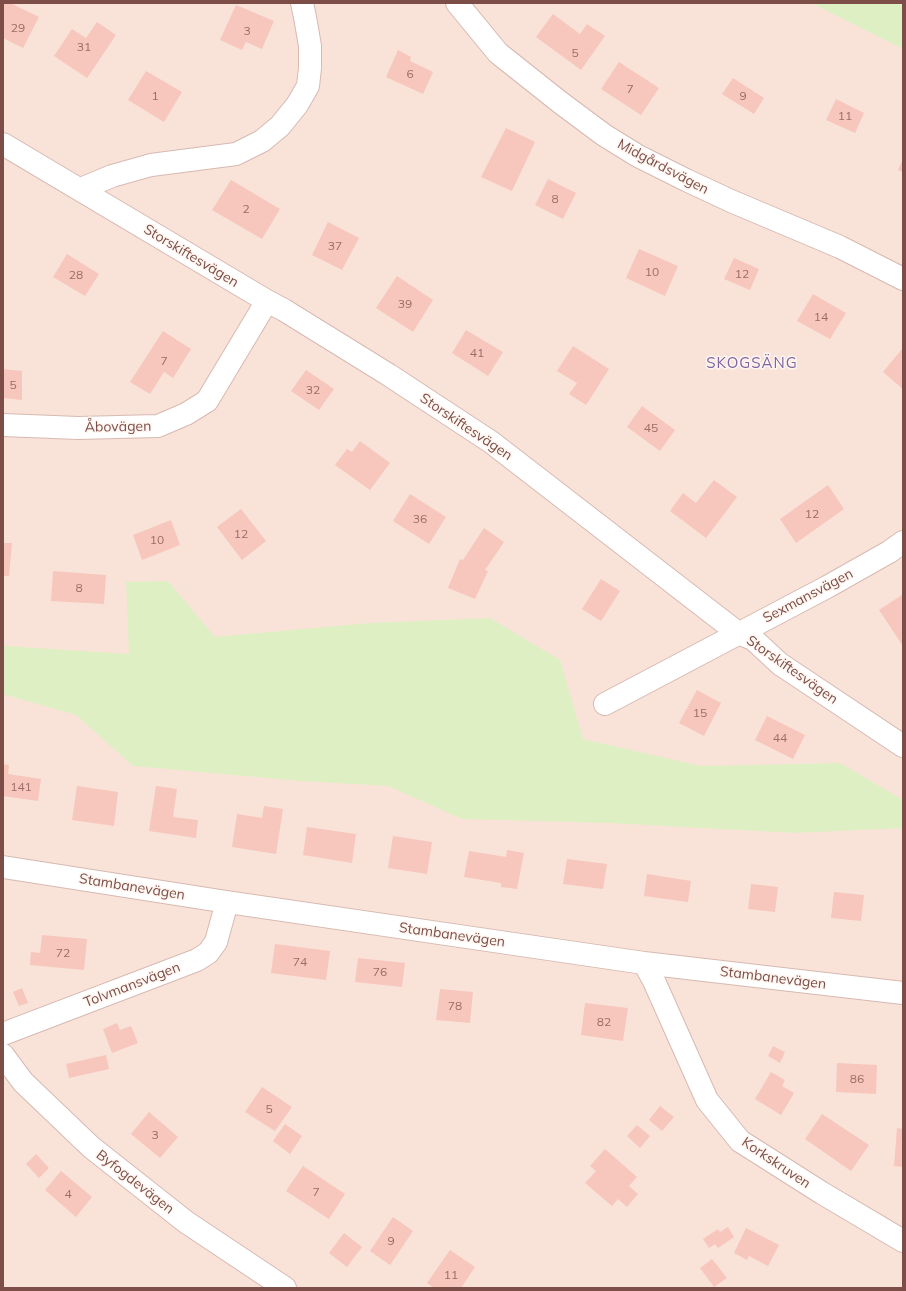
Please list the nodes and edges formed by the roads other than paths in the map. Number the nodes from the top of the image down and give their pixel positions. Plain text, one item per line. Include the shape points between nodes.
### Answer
1 (302, 3) edge
2 (457, 3) edge
3 (3, 144) edge
4 (81, 189) junction
5 (903, 279) edge
6 (267, 302) junction
7 (3, 425) edge
8 (903, 542) edge
9 (738, 633) junction
10 (605, 704) dead end
11 (903, 746) edge
12 (3, 867) edge
13 (227, 902) junction
14 (644, 963) junction
15 (903, 993) edge
16 (3, 1034) edge
17 (3, 1055) edge
18 (903, 1241) edge
19 (285, 1288) edge

1 - 4 street via 310,46 308,86 280,126 262,141 236,154 151,165 112,176
2 - 5 street, Midgårdsvägen via 498,53 561,104 618,144 686,180 840,247
3 - 4 street, Storskiftesvägen
4 - 6 street, Storskiftesvägen
6 - 7 street, Åbovägen via 207,401 186,414 158,426 78,428
6 - 9 street, Storskiftesvägen via 389,375 491,442
8 - 9 street, Sexmansvägen via 827,587
9 - 10 street, Sexmansvägen
9 - 11 street, Storskiftesvägen via 753,639 780,664
12 - 13 street, Stambanevägen
13 - 14 street, Stambanevägen
13 - 16 street, Tolvmansvägen via 216,942 208,953 197,960
14 - 15 street, Stambanevägen
14 - 18 street, Korkskruven via 707,1100 740,1141
17 - 19 street, Byfogdevägen via 23,1082 91,1147 186,1222

